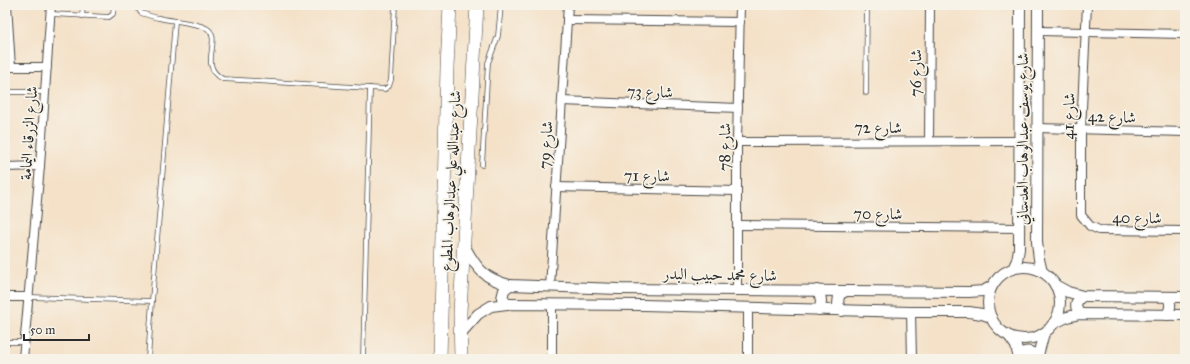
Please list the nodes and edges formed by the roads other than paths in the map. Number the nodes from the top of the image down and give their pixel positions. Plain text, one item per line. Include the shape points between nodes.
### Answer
1 (7, 5) edge
2 (83, 5) edge
3 (114, 5) edge
4 (136, 5) edge
5 (394, 5) edge
6 (450, 5) edge
7 (477, 5) edge
8 (501, 5) edge
9 (568, 5) edge
10 (740, 5) edge
11 (867, 5) edge
12 (930, 5) edge
13 (1020, 5) edge
14 (1038, 5) edge
15 (1087, 5) edge
16 (51, 9) edge
17 (82, 16) junction
18 (567, 20) junction
19 (175, 21) junction
20 (740, 22) junction
21 (1038, 31) junction
22 (1086, 32) junction
23 (1185, 34) edge
24 (1038, 60) junction
25 (1020, 63) junction
26 (47, 67) junction
27 (1020, 86) junction
28 (370, 88) junction
29 (1038, 90) junction
30 (5, 92) edge
31 (45, 92) junction
32 (866, 93) dead end
33 (562, 101) junction
34 (738, 108) junction
35 (1037, 128) junction
36 (1081, 129) junction
37 (1185, 132) edge
38 (929, 141) junction
39 (1019, 141) junction
40 (737, 142) junction
41 (482, 165) dead end
42 (40, 166) junction
43 (5, 167) edge
44 (556, 187) junction
45 (737, 191) junction
46 (737, 225) junction
47 (1090, 226) joint
48 (1019, 228) junction
49 (1185, 231) edge
50 (464, 245) junction
51 (1012, 269) junction
52 (1042, 272) junction
53 (1055, 285) junction
54 (510, 286) junction
55 (992, 286) junction
56 (550, 287) junction
57 (645, 288) junction
58 (618, 289) junction
59 (737, 289) junction
60 (817, 290) junction
61 (846, 291) junction
62 (1083, 296) junction
63 (5, 297) edge
64 (29, 297) junction
65 (1168, 297) junction
66 (1185, 297) edge
67 (152, 301) junction
68 (507, 304) junction
69 (552, 304) junction
70 (643, 305) junction
71 (616, 306) junction
72 (748, 308) junction
73 (819, 310) junction
74 (842, 311) junction
75 (911, 312) junction
76 (1080, 314) junction
77 (1168, 315) junction
78 (1185, 315) edge
79 (991, 317) junction
80 (1053, 324) junction
81 (461, 333) junction
82 (1044, 333) junction
83 (1009, 336) junction
84 (5, 342) edge
85 (24, 342) junction
86 (1019, 358) edge
87 (1037, 358) edge
88 (23, 359) edge
89 (148, 359) edge
90 (363, 359) edge
91 (440, 359) edge
92 (461, 359) edge
93 (552, 359) edge
94 (748, 359) edge
95 (912, 359) edge

1 - 26 street via 11,67
2 - 17 lane
3 - 17 lane via 113,14 109,17
4 - 19 lane via 141,14
5 - 28 lane via 390,84 385,88
6 - 91 main road, شارع عبدالله علي عبدالوهاب المطوع
7 - 50 main road, شارع عبدالله علي عبدالوهاب المطوع
8 - 41 lane via 498,36 488,63
9 - 18 street, شارع 79
10 - 20 street, شارع 78
11 - 32 lane
12 - 38 street, شارع 76
13 - 25 street, شارع يوسف عبدالوهاب العدساني
14 - 21 street, شارع يوسف عبدالوهاب العدساني
15 - 22 street, شارع 41
16 - 17 lane
16 - 26 street, شارع الزرقاء اليمامة
18 - 20 street
18 - 33 street, شارع 79
19 - 28 lane via 199,25 210,31 211,65 215,74 224,79
19 - 67 lane
20 - 34 street, شارع 78
21 - 22 street
21 - 24 street, شارع يوسف عبدالوهاب العدساني
22 - 23 street
22 - 36 street, شارع 41
24 - 25 street via 1029,68
24 - 29 street, شارع يوسف عبدالوهاب العدساني
25 - 27 street, شارع يوسف عبدالوهاب العدساني
26 - 31 street, شارع الزرقاء اليمامة
27 - 29 street via 1030,81
27 - 39 street, شارع يوسف عبدالوهاب العدساني
28 - 90 lane
29 - 35 street, شارع يوسف عبدالوهاب العدساني
30 - 31 lane
31 - 42 street, شارع الزرقاء اليمامة
33 - 34 street, شارع 73
33 - 44 street, شارع 79
34 - 40 street, شارع 78
35 - 36 street, شارع 42
35 - 52 street, شارع يوسف عبدالوهاب العدساني via 1037,242
36 - 37 street, شارع 42
36 - 47 street, شارع 41 via 1080,211
38 - 39 street, شارع 72
38 - 40 street, شارع 72
39 - 48 street, شارع يوسف عبدالوهاب العدساني
40 - 45 street, شارع 78
42 - 43 street
42 - 64 street, شارع الزرقاء اليمامة
44 - 45 street, شارع 71
44 - 56 street, شارع 79
45 - 46 street, شارع 78
46 - 48 street, شارع 70
46 - 59 street, شارع 78
47 - 49 street, شارع 40 via 1103,230
48 - 51 street, شارع يوسف عبدالوهاب العدساني via 1018,256
50 - 54 street, شارع محمد حبيب البدر via 474,265 485,276
50 - 81 main road, شارع عبدالله علي عبدالوهاب المطوع
51 - 52 street via 1025,267
51 - 55 street
52 - 53 street
53 - 62 street
53 - 80 street via 1060,304
54 - 56 street, شارع محمد حبيب البدر
54 - 68 street via 504,290 502,298
55 - 61 street, شارع محمد حبيب البدر via 975,292
55 - 79 street via 988,298
56 - 58 street, شارع محمد حبيب البدر
57 - 58 street, شارع محمد حبيب البدر
57 - 59 street, شارع محمد حبيب البدر
57 - 70 street via 641,299
58 - 71 street via 622,294 622,301
59 - 60 street, شارع محمد حبيب البدر
60 - 61 street, شارع محمد حبيب البدر
60 - 73 street via 822,304
61 - 74 street via 839,295 838,304
62 - 65 street
62 - 76 street via 1076,304 1076,310
63 - 64 street
64 - 67 lane
64 - 85 street, شارع الزرقاء اليمامة
65 - 66 street
65 - 77 street via 1171,303
67 - 89 lane
68 - 69 street, شارع محمد حبيب البدر
68 - 81 street, شارع محمد حبيب البدر via 491,306 478,314
69 - 71 street, شارع محمد حبيب البدر
69 - 93 street
70 - 71 street, شارع محمد حبيب البدر
70 - 72 street, شارع محمد حبيب البدر
72 - 73 street, شارع محمد حبيب البدر
72 - 94 street
73 - 74 street, شارع محمد حبيب البدر
74 - 75 street, شارع محمد حبيب البدر
75 - 79 street, شارع محمد حبيب البدر via 973,312
75 - 95 street
76 - 77 street
76 - 80 street
77 - 78 street
79 - 83 street via 996,326
80 - 82 street
81 - 92 main road, شارع عبدالله علي عبدالوهاب المطوع
82 - 83 street via 1027,339
82 - 87 street
83 - 86 street via 1016,346
84 - 85 lane
85 - 88 street, شارع الزرقاء اليمامة
86 - 87 street via 1028,351

